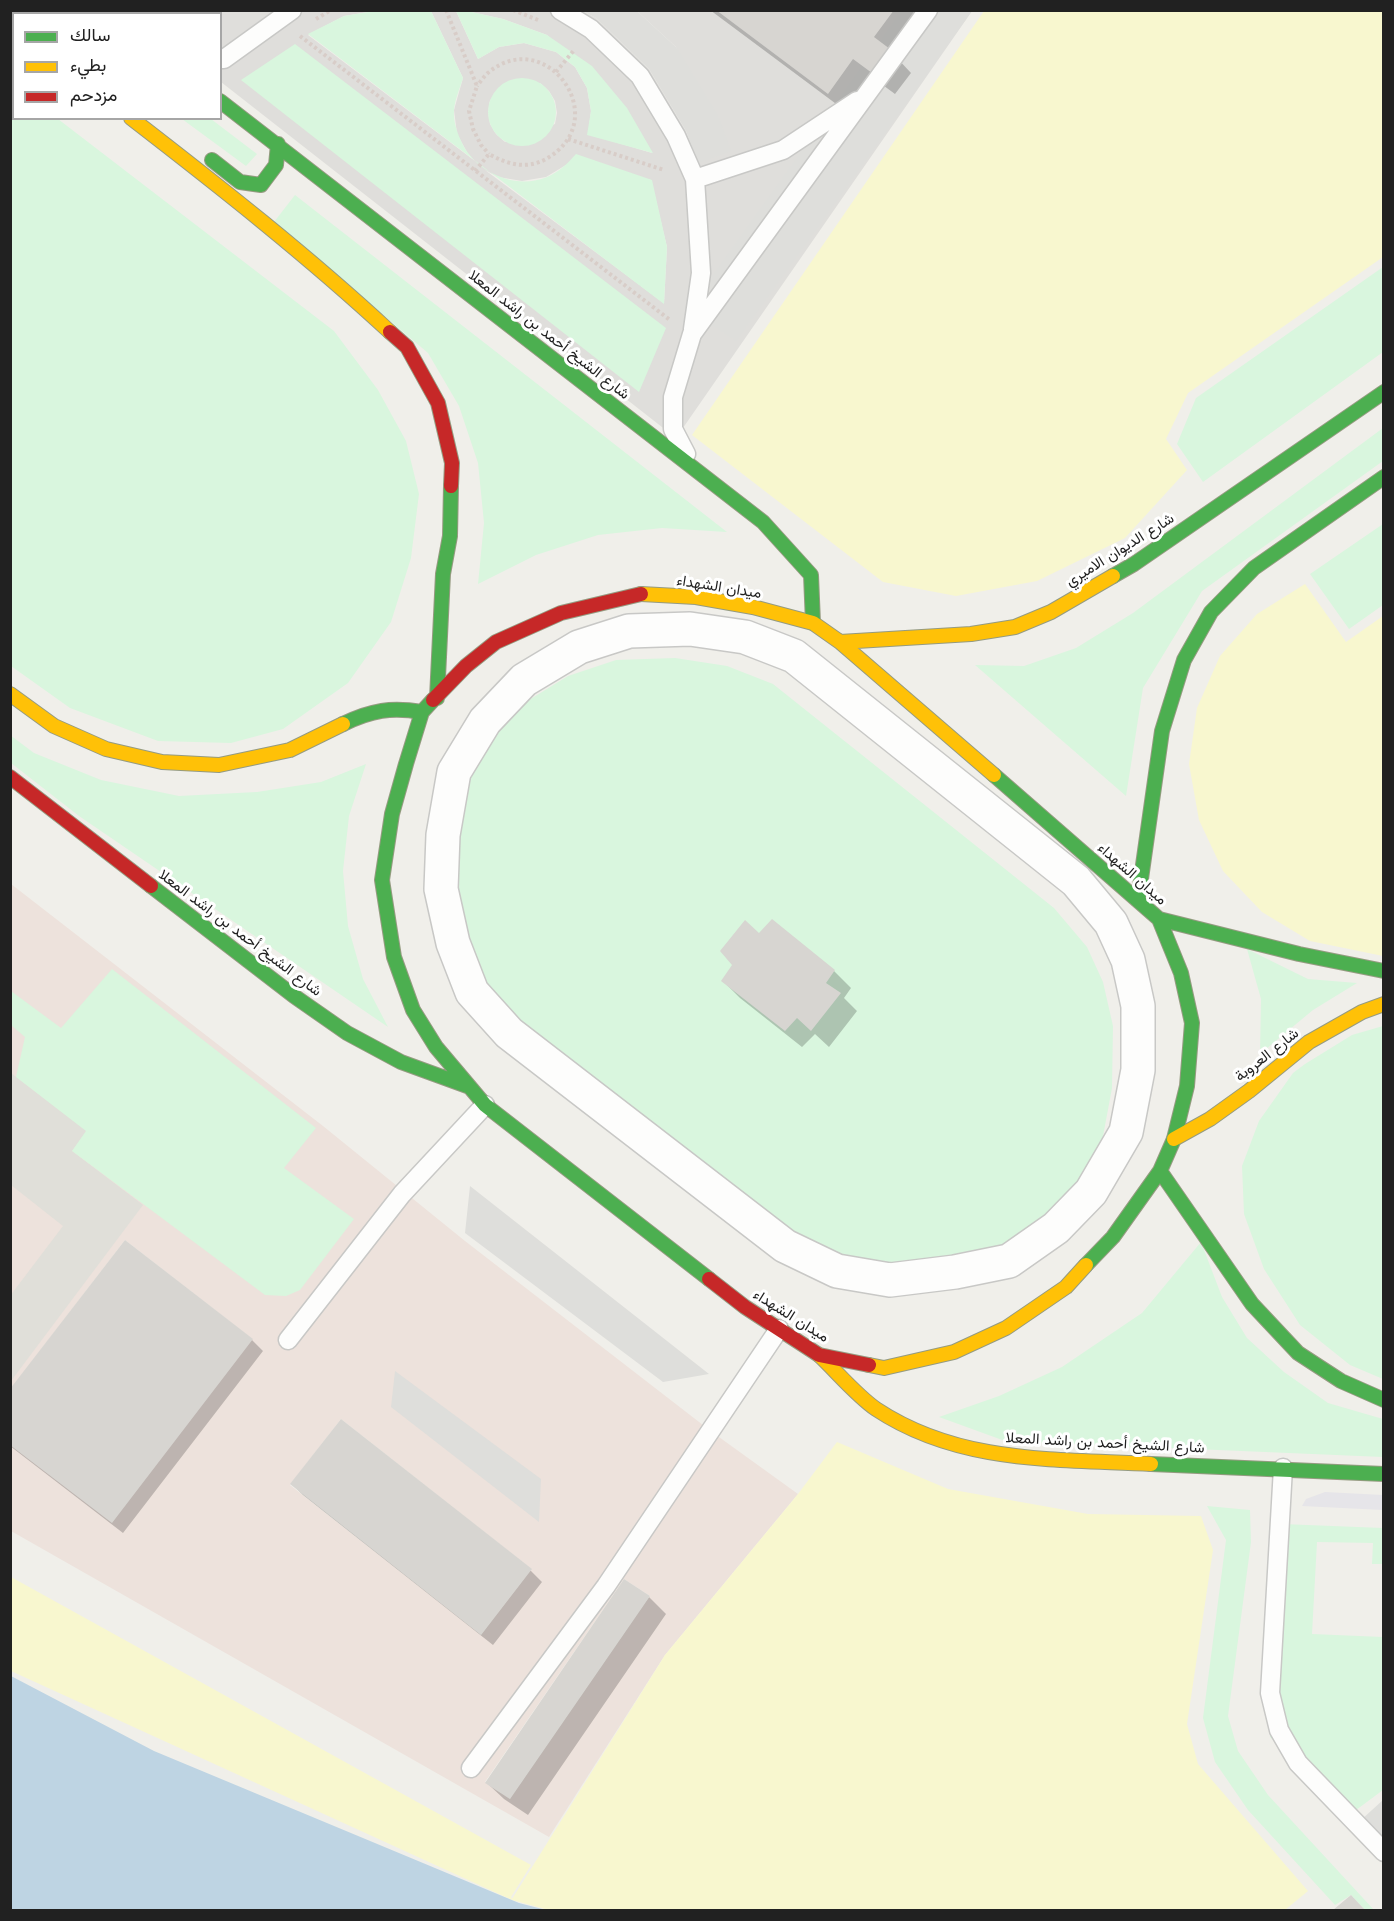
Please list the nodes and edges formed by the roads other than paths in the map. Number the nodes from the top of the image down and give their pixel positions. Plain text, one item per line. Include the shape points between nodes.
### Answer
1 (292, 10) edge
2 (560, 10) edge
3 (928, 10) edge
4 (222, 59) edge
5 (866, 95) junction
6 (222, 102) edge
7 (134, 120) edge
8 (278, 144) junction
9 (203, 153) dead end
10 (695, 179) junction
11 (692, 334) junction
12 (1383, 392) edge
13 (696, 471) junction
14 (1383, 477) edge
15 (813, 623) junction
16 (840, 642) junction
17 (10, 694) edge
18 (437, 698) junction
19 (422, 712) junction
20 (871, 717) joint
21 (10, 777) edge
22 (1138, 900) junction
23 (1159, 919) junction
24 (1383, 971) edge
25 (1383, 1004) edge
26 (467, 1086) junction
27 (485, 1105) junction
28 (1174, 1139) junction
29 (1160, 1171) junction
30 (779, 1329) junction
31 (288, 1340) dead end
32 (819, 1355) junction
33 (1383, 1400) edge
34 (1283, 1468) junction
35 (1383, 1474) edge
36 (471, 1768) dead end
37 (1383, 1852) edge

1 - 4 lane
2 - 10 lane via 591,29 640,76 676,136
3 - 5 lane
5 - 10 lane via 783,150
5 - 11 lane
6 - 8 main road, شارع الشيخ أحمد بن راشد المعلا
7 - 18 main road via 407,347 438,403 452,463
8 - 9 main road via 276,165 261,185 240,182
8 - 13 main road, شارع الشيخ أحمد بن راشد المعلا
10 - 11 lane via 701,273
11 - 13 lane via 672,397 673,429
12 - 16 main road, شارع الديوان الاميري via 1134,564 1052,612 1015,627 971,634
13 - 15 main road, شارع الشيخ أحمد بن راشد المعلا via 763,522 811,575
14 - 22 main road via 1254,568 1211,612 1184,660 1162,731
15 - 16 main road, ميدان الشهداء
15 - 18 main road, ميدان الشهداء via 696,597 641,594 561,613 496,642 466,666
16 - 22 main road, ميدان الشهداء
17 - 19 main road via 54,726 106,749 162,762 207,765 290,750 359,716 396,708
18 - 19 main road, ميدان الشهداء
19 - 26 main road, ميدان الشهداء via 392,814 382,880 394,957 413,1010
20 - 20 street via 794,656 745,637 690,629 629,631 579,647 524,680 485,720 454,772 443,835 441,889 453,943 472,992 509,1033 785,1246 837,1271 890,1280 1009,1261 1056,1228 1091,1192 1126,1132 1138,1070 1138,1006 1128,960 1111,922 1076,881
21 - 26 main road, شارع الشيخ أحمد بن راشد المعلا via 340,1029 417,1069
22 - 23 main road, ميدان الشهداء
23 - 24 main road via 1276,950
23 - 28 main road, ميدان الشهداء via 1181,973 1192,1023 1187,1086
25 - 28 main road, شارع العروبة via 1309,1042 1249,1091
26 - 27 main road, ميدان الشهداء
27 - 30 main road, ميدان الشهداء via 745,1307
27 - 31 lane via 402,1194
28 - 29 main road, ميدان الشهداء
29 - 32 main road, ميدان الشهداء via 1113,1237 1066,1287 1006,1328 954,1352 884,1368
29 - 33 main road via 1252,1305 1298,1353 1341,1382
30 - 32 main road, ميدان الشهداء
30 - 36 lane via 606,1586
32 - 34 main road, شارع الشيخ أحمد بن راشد المعلا via 874,1408 919,1433 961,1448 1028,1458
34 - 35 main road, شارع الشيخ أحمد بن راشد المعلا
34 - 37 lane via 1270,1694 1273,1712 1298,1762

